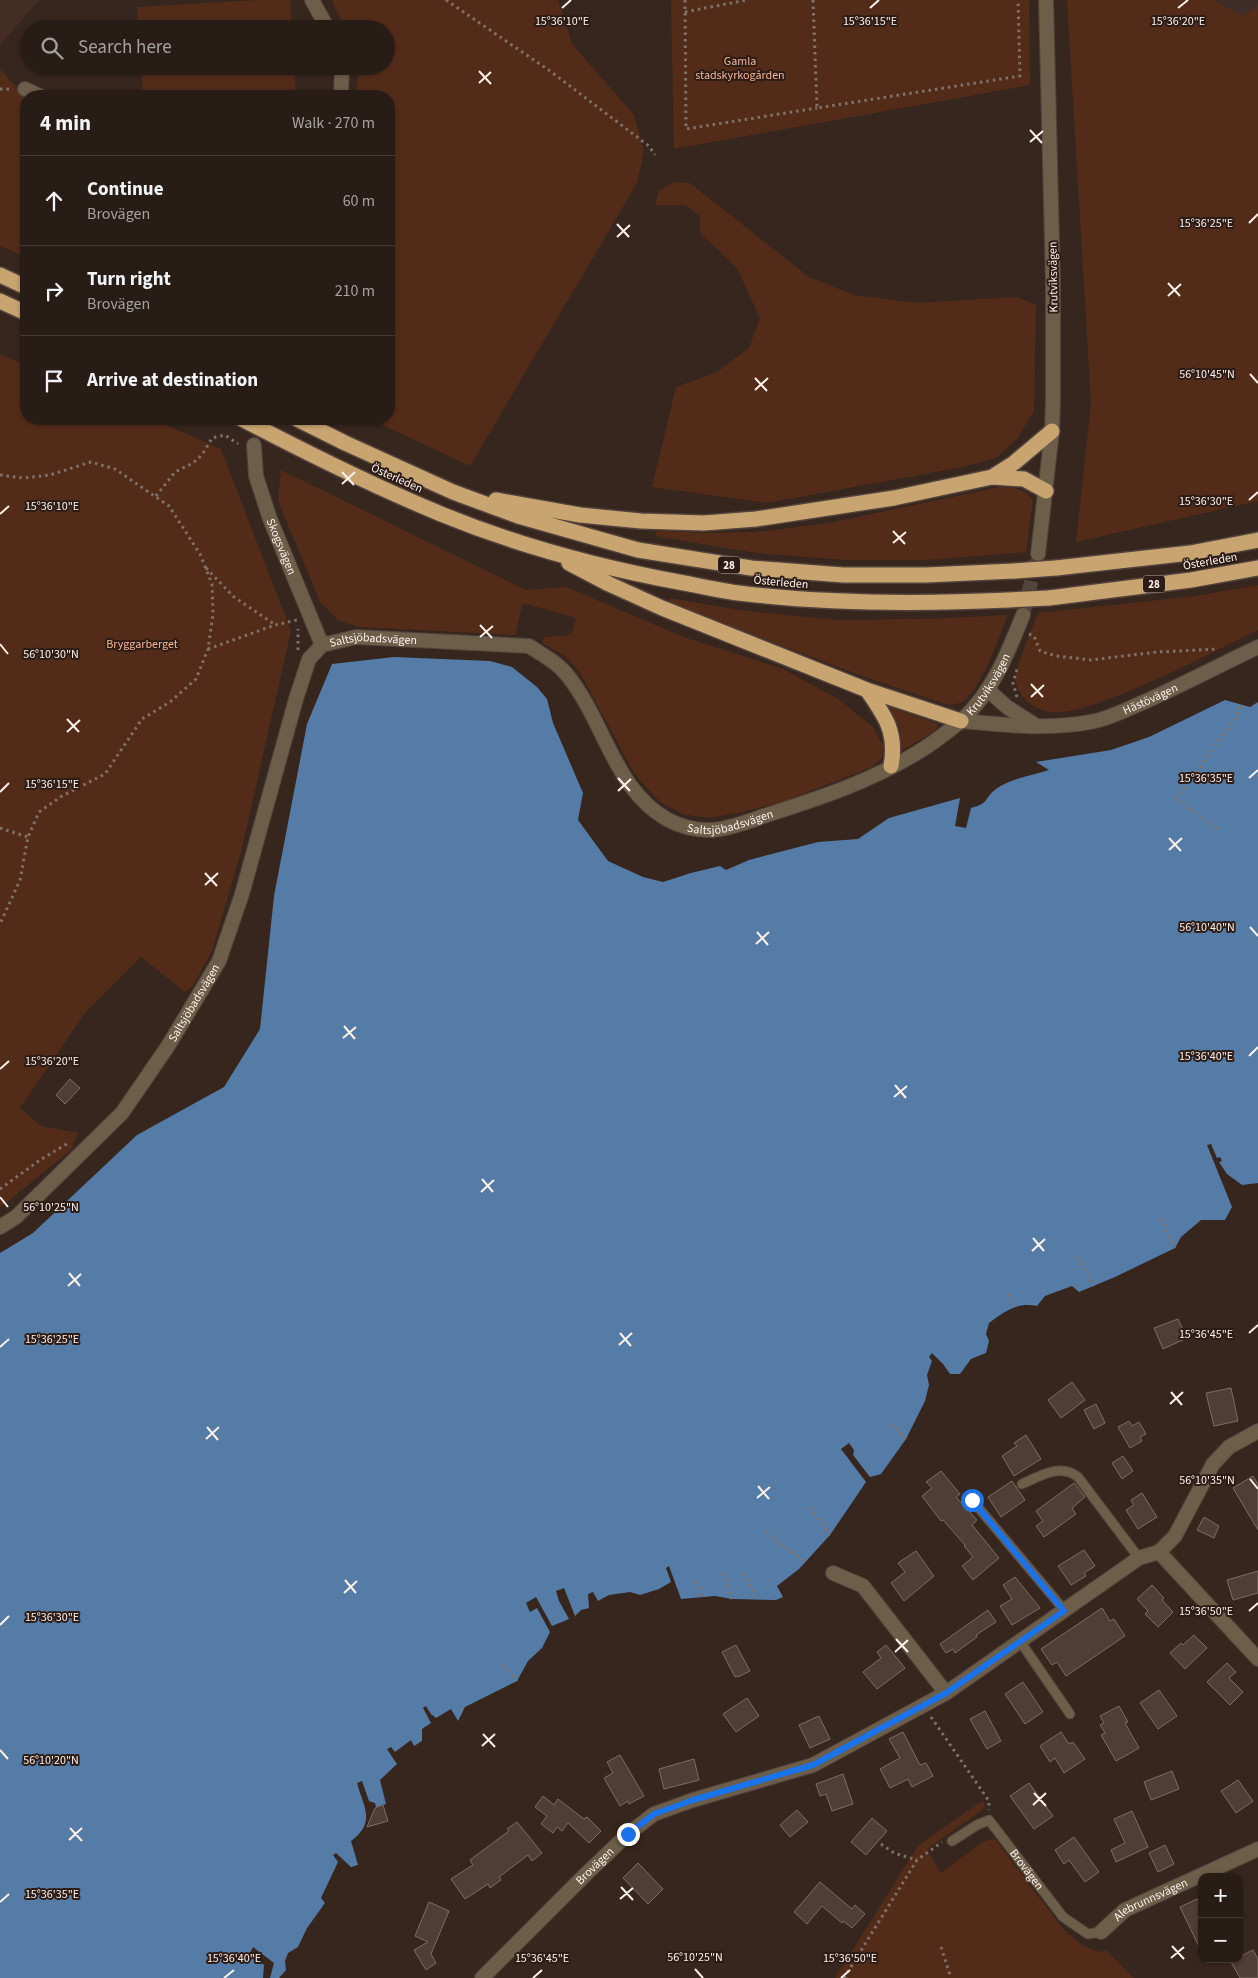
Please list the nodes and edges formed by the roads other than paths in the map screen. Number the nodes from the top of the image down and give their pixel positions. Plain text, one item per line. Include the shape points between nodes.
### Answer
1 (312, 0) edge
2 (1046, 0) edge
3 (323, 20) edge
4 (342, 75) edge
5 (341, 90) edge
6 (0, 275) edge
7 (20, 284) edge
8 (0, 302) edge
9 (20, 310) edge
10 (254, 425) edge
11 (310, 425) edge
12 (1052, 431) junction
13 (254, 445) dead end
14 (992, 477) junction
15 (1046, 491) junction
16 (453, 492) junction
17 (1258, 540) edge
18 (546, 550) junction
19 (1038, 554) tunnel mouth
20 (1258, 568) edge
21 (1027, 620) tunnel mouth
22 (322, 645) junction
23 (1258, 647) edge
24 (867, 690) junction
25 (989, 691) junction
26 (961, 721) junction
27 (1036, 725) junction
28 (891, 766) junction
29 (0, 1227) edge
30 (1258, 1431) edge
31 (1022, 1484) dead end
32 (972, 1500) dead end
33 (1159, 1552) junction
34 (1139, 1558) junction
35 (833, 1573) dead end
36 (1064, 1611) junction
37 (1020, 1641) junction
38 (1258, 1659) edge
39 (946, 1693) junction
40 (1070, 1714) dead end
41 (952, 1842) road end
42 (1258, 1849) edge
43 (1101, 1932) joint
44 (482, 1978) edge

1 - 3 street
2 - 12 street, Krutviksvägen via 1053,283
4 - 5 street
6 - 7 highway
8 - 9 highway
10 - 18 highway, Österleden / 28 via 443,515
11 - 16 highway, Österleden / 28
12 - 14 highway
12 - 15 street, Krutviksvägen
13 - 22 street, Skogsvägen via 256,476 270,519
14 - 15 highway via 1024,479
14 - 16 highway via 894,498 756,519 704,523 580,515
15 - 19 street, Krutviksvägen
16 - 17 highway, Österleden / 28, bridge via 518,516 638,550 751,568 843,575 926,575 1056,568 1190,552
18 - 20 highway, Österleden / 28, bridge via 635,574 746,594 839,602 924,604 1049,598
18 - 24 highway via 662,608
21 - 25 street, Krutviksvägen
22 - 28 street, Saltsjöbadsvägen via 356,637 529,646 551,659 568,675 630,785 650,809 676,824 710,831 745,822 846,788
22 - 29 street, Saltsjöbadsvägen via 309,659 298,691 242,894 219,961 168,1046 122,1113 88,1139 16,1217
23 - 27 street, Hästövägen via 1163,694 1093,722
24 - 26 highway
24 - 28 highway via 889,724 894,750
25 - 26 street, Krutviksvägen
25 - 27 street, Hästövägen
26 - 27 street, Hästövägen
26 - 28 street, Saltsjöbadsvägen via 927,747
30 - 33 street via 1230,1448 1214,1464 1174,1536
31 - 34 lane via 1044,1474 1070,1471 1078,1477
32 - 36 lane
33 - 34 street, Brovägen
33 - 38 street
34 - 36 street, Brovägen
35 - 39 street via 863,1586
36 - 37 street, Brovägen
37 - 39 street, Brovägen
37 - 40 lane
39 - 44 street, Brovägen via 813,1765 654,1814 586,1873
41 - 43 lane, Brovägen via 989,1820 1063,1917 1088,1934
42 - 43 street, Alebrunnsvägen via 1125,1910

